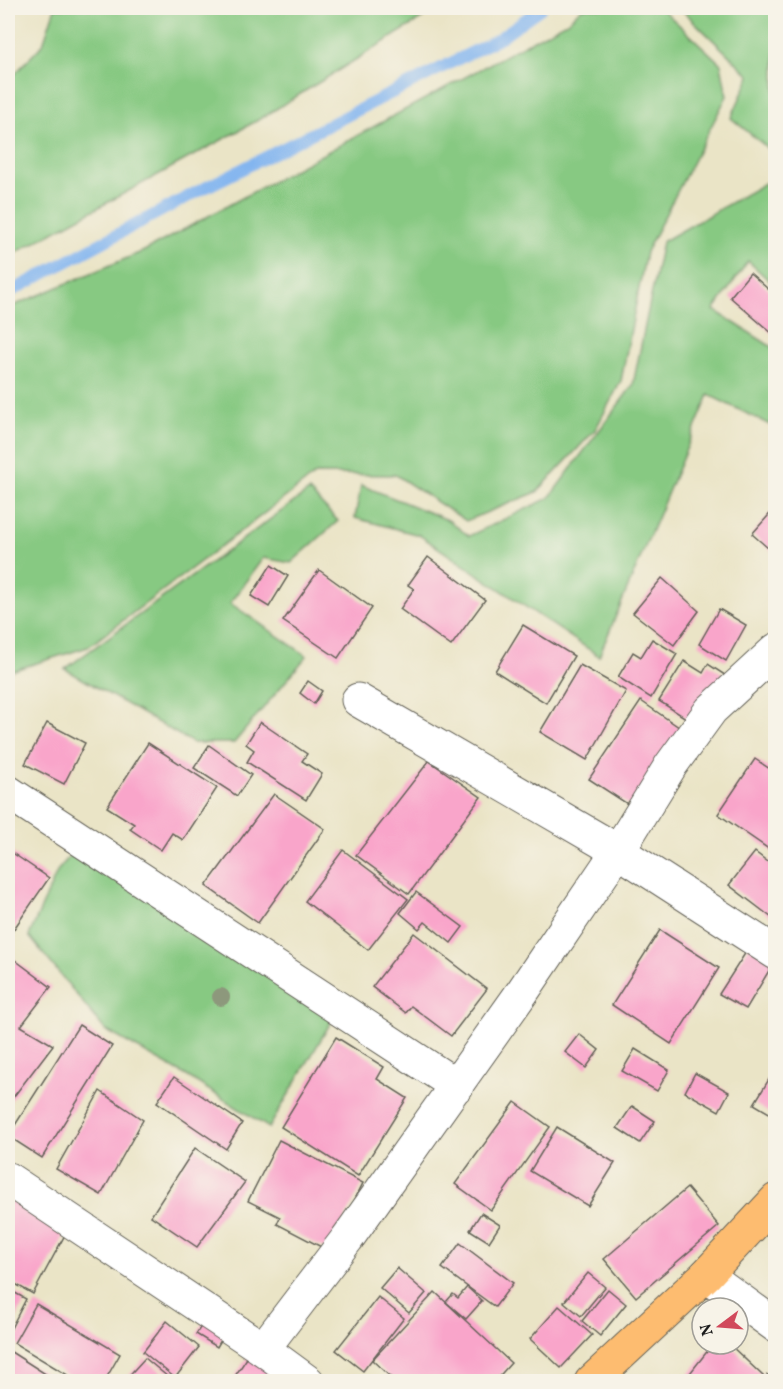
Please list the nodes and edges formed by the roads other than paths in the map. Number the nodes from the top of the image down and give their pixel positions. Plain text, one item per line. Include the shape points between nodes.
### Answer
1 (776, 650) edge
2 (358, 700) dead end
3 (8, 792) edge
4 (618, 851) junction
5 (776, 953) edge
6 (457, 1086) junction
7 (8, 1179) edge
8 (776, 1200) edge
9 (706, 1275) junction
10 (776, 1326) edge
11 (263, 1349) junction
12 (308, 1382) edge
13 (591, 1382) edge

1 - 4 street via 711,710 671,765
2 - 4 street
3 - 6 street
4 - 5 street
4 - 6 street
6 - 11 street
7 - 11 street
8 - 9 highway
9 - 10 street
9 - 13 highway
11 - 12 street

